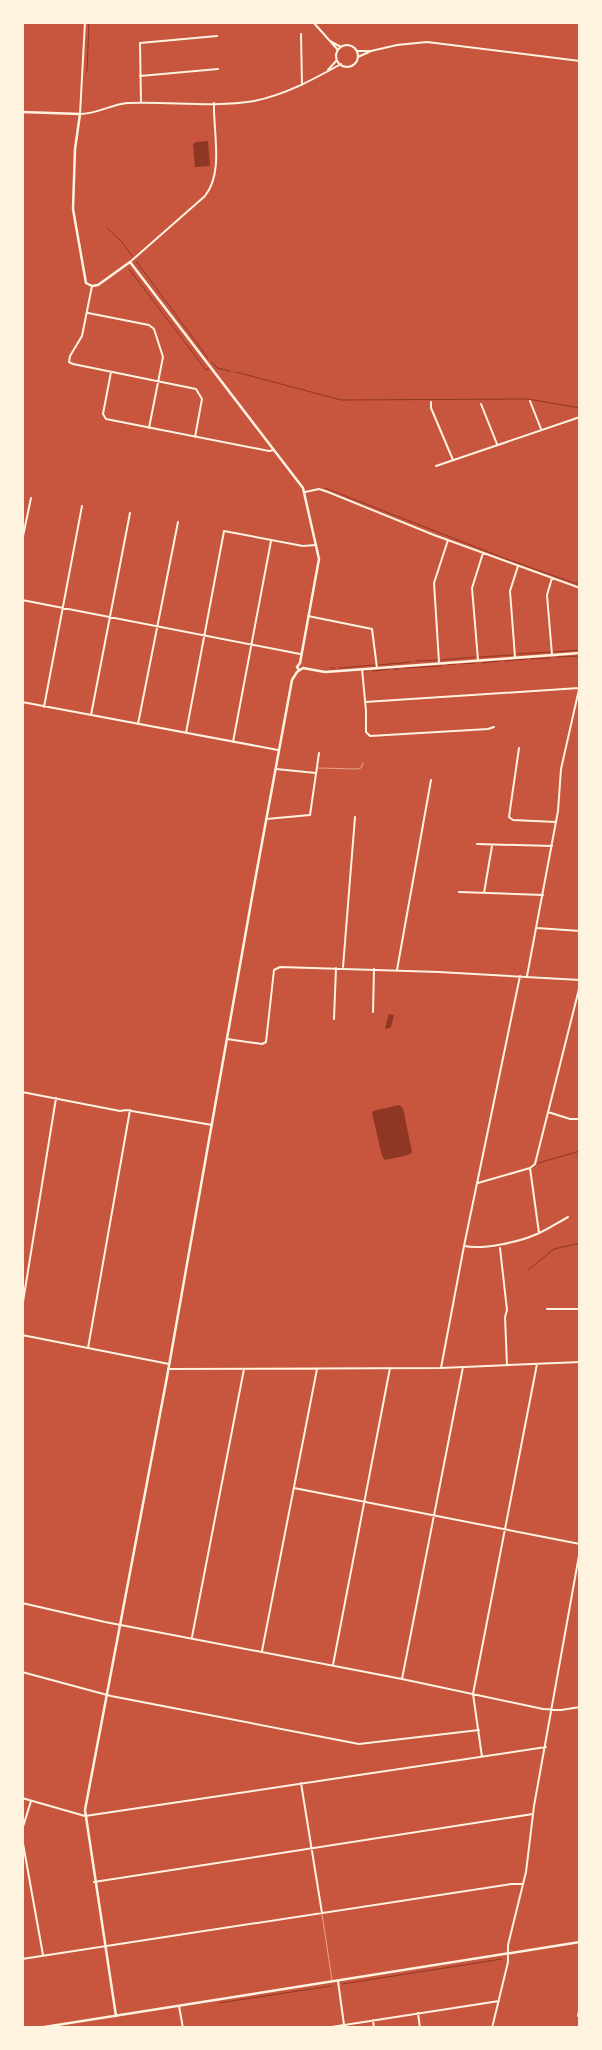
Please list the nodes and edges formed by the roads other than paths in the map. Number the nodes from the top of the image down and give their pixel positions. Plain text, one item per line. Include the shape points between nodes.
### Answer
1 (86, 22) edge
2 (313, 22) edge
3 (302, 34) dead end
4 (217, 36) dead end
5 (330, 41) junction
6 (341, 47) junction
7 (338, 50) junction
8 (357, 51) junction
9 (371, 51) junction
10 (358, 57) junction
11 (337, 60) junction
12 (580, 61) edge
13 (341, 64) junction
14 (218, 69) dead end
15 (328, 70) junction
16 (140, 76) junction
17 (302, 85) junction
18 (141, 103) junction
19 (214, 103) junction
20 (22, 112) edge
21 (80, 114) junction
22 (130, 262) junction
23 (92, 286) junction
24 (88, 312) junction
25 (111, 372) junction
26 (159, 381) junction
27 (530, 401) dead end
28 (431, 402) dead end
29 (481, 404) dead end
30 (580, 417) edge
31 (149, 428) junction
32 (542, 430) junction
33 (195, 437) junction
34 (497, 445) junction
35 (274, 450) junction
36 (453, 460) junction
37 (436, 466) dead end
38 (305, 492) junction
39 (31, 498) dead end
40 (82, 506) dead end
41 (130, 513) dead end
42 (178, 522) dead end
43 (271, 540) junction
44 (448, 540) junction
45 (22, 541) edge
46 (316, 546) junction
47 (483, 554) junction
48 (518, 566) junction
49 (552, 578) junction
50 (580, 588) edge
51 (22, 600) edge
52 (62, 608) junction
53 (308, 616) junction
54 (110, 617) junction
55 (157, 626) junction
56 (204, 636) junction
57 (252, 645) junction
58 (580, 653) edge
59 (300, 654) junction
60 (552, 655) junction
61 (515, 658) junction
62 (478, 660) junction
63 (300, 663) junction
64 (440, 663) junction
65 (303, 668) junction
66 (377, 668) junction
67 (299, 670) junction
68 (362, 670) junction
69 (579, 686) edge
70 (22, 702) edge
71 (365, 702) junction
72 (44, 707) junction
73 (91, 716) junction
74 (138, 724) junction
75 (494, 727) dead end
76 (186, 733) junction
77 (232, 742) junction
78 (519, 748) dead end
79 (279, 751) junction
80 (319, 753) dead end
81 (363, 763) dead end
82 (276, 768) junction
83 (316, 768) junction
84 (316, 773) junction
85 (431, 780) dead end
86 (355, 817) dead end
87 (266, 819) junction
88 (556, 822) junction
89 (478, 844) dead end
90 (492, 846) dead end
91 (552, 846) junction
92 (459, 892) dead end
93 (484, 893) junction
94 (543, 896) junction
95 (537, 928) junction
96 (580, 931) edge
97 (336, 968) junction
98 (342, 968) junction
99 (374, 969) junction
100 (397, 970) junction
101 (520, 976) junction
102 (527, 976) junction
103 (580, 980) edge
104 (580, 985) edge
105 (373, 1012) dead end
106 (334, 1019) dead end
107 (227, 1039) junction
108 (22, 1092) edge
109 (56, 1098) junction
110 (130, 1110) junction
111 (548, 1112) junction
112 (580, 1119) edge
113 (212, 1125) junction
114 (530, 1168) junction
115 (477, 1183) junction
116 (568, 1217) dead end
117 (539, 1234) junction
118 (464, 1246) junction
119 (500, 1248) dead end
120 (22, 1308) edge
121 (580, 1308) edge
122 (547, 1309) dead end
123 (22, 1335) edge
124 (88, 1348) junction
125 (580, 1362) edge
126 (169, 1364) junction
127 (537, 1364) junction
128 (507, 1365) junction
129 (463, 1367) junction
130 (318, 1368) junction
131 (390, 1368) junction
132 (441, 1368) junction
133 (168, 1369) junction
134 (244, 1369) junction
135 (294, 1488) junction
136 (364, 1502) junction
137 (435, 1516) junction
138 (505, 1529) junction
139 (580, 1544) edge
140 (580, 1550) edge
141 (22, 1603) edge
142 (119, 1624) junction
143 (192, 1638) junction
144 (262, 1651) junction
145 (333, 1666) junction
146 (22, 1672) edge
147 (402, 1679) junction
148 (473, 1694) junction
149 (106, 1695) junction
150 (580, 1707) edge
151 (551, 1710) junction
152 (479, 1730) junction
153 (546, 1747) junction
154 (482, 1757) junction
155 (301, 1783) junction
156 (22, 1798) edge
157 (31, 1800) junction
158 (533, 1814) junction
159 (85, 1816) junction
160 (22, 1830) edge
161 (22, 1838) edge
162 (311, 1848) junction
163 (94, 1882) junction
164 (523, 1884) junction
165 (322, 1913) junction
166 (580, 1942) edge
167 (105, 1946) junction
168 (508, 1954) junction
169 (43, 1956) junction
170 (22, 1959) edge
171 (338, 1981) junction
172 (332, 1982) junction
173 (499, 2001) junction
174 (179, 2006) junction
175 (580, 2006) edge
176 (418, 2014) junction
177 (116, 2016) junction
178 (578, 2016) dead end
179 (373, 2020) junction
180 (344, 2025) junction
181 (38, 2028) edge
182 (183, 2028) edge
183 (325, 2028) edge
184 (374, 2028) edge
185 (420, 2028) edge
186 (492, 2028) edge

1 - 21 street
2 - 5 street
3 - 17 street
4 - 16 street via 140,43
5 - 6 street
5 - 7 street
6 - 7 street
6 - 8 street via 351,45
7 - 11 street
8 - 9 street
8 - 10 street
9 - 10 street
9 - 12 street via 427,42
10 - 13 street via 352,66
11 - 13 street
11 - 15 street
13 - 15 street
14 - 16 street
15 - 17 street
16 - 18 street
17 - 19 street via 256,100
18 - 19 street
18 - 21 street
19 - 22 street via 216,173 211,187 205,196
20 - 21 street
21 - 23 street via 73,209 84,279
22 - 23 street
22 - 35 street
23 - 24 street
24 - 25 street via 82,336 69,362
24 - 26 street via 152,326 163,357
25 - 26 street
25 - 31 street via 103,414 105,418
26 - 31 street
26 - 33 street via 193,388 201,395
27 - 32 street
28 - 36 street
29 - 34 street
30 - 32 street
31 - 33 street
32 - 34 street
33 - 35 street
34 - 36 street
35 - 38 street
36 - 37 street
38 - 44 street via 322,490
38 - 46 street
39 - 45 street
40 - 52 street
41 - 54 street
42 - 55 street
43 - 46 street
43 - 56 street via 224,531
43 - 57 street
44 - 47 street
44 - 64 street via 434,582
46 - 53 street via 319,562
47 - 48 street
47 - 62 street via 472,588
48 - 49 street
48 - 61 street via 510,591
49 - 50 street
49 - 60 street via 547,597
51 - 52 street
52 - 54 street
52 - 72 street
53 - 59 street
53 - 66 street via 372,629
54 - 55 street
54 - 73 street
55 - 56 street
55 - 74 street
56 - 57 street
56 - 76 street
57 - 59 street
57 - 77 street
58 - 60 street
59 - 63 street
60 - 61 street
61 - 62 street
62 - 64 street
63 - 65 street
63 - 67 street
64 - 66 street
65 - 67 street
65 - 68 street via 325,672
66 - 68 street
67 - 79 street via 292,680
68 - 71 street
69 - 71 street
69 - 88 street via 561,769
70 - 72 street
71 - 75 street via 366,732 374,737
72 - 73 street
73 - 74 street
74 - 76 street
76 - 77 street
77 - 79 street
78 - 88 street via 509,817 513,820
79 - 82 street
80 - 83 street
81 - 83 lane via 357,769
82 - 84 street
82 - 87 street
83 - 84 street
84 - 87 street via 310,815
85 - 100 street
86 - 98 street
87 - 107 street
88 - 91 street
89 - 91 street
90 - 93 street
91 - 94 street
92 - 93 street
93 - 94 street
94 - 95 street
95 - 96 street
95 - 102 street
97 - 98 street
97 - 106 street
97 - 107 street via 275,968 266,1042
98 - 99 street
99 - 100 street
99 - 105 street
100 - 101 street
101 - 102 street
101 - 115 street
102 - 103 street
104 - 111 street
107 - 113 street
108 - 109 street
109 - 110 street via 120,1111
109 - 120 street
110 - 113 street
110 - 124 street
111 - 112 street
111 - 114 street via 535,1164
113 - 126 street
114 - 115 street
114 - 117 street
115 - 118 street
116 - 117 street
117 - 118 street via 500,1244
118 - 132 street
119 - 128 street via 508,1310 505,1317
121 - 122 street
123 - 124 street
124 - 126 street
125 - 127 street
126 - 133 street
127 - 128 street
127 - 138 street
128 - 129 street
129 - 132 street
129 - 137 street
130 - 131 street
130 - 134 street
130 - 135 street
131 - 132 street
131 - 136 street
133 - 134 street
133 - 142 street
134 - 143 street
135 - 136 street
135 - 144 street
136 - 137 street
136 - 145 street
137 - 138 street
137 - 147 street
138 - 139 street
138 - 148 street
140 - 151 street
141 - 142 street
142 - 143 street
142 - 149 street
143 - 144 street
144 - 145 street
145 - 147 street
146 - 149 street
147 - 148 street
148 - 151 street
148 - 152 street
149 - 152 street via 359,1744
149 - 159 street
150 - 151 street
151 - 153 street
152 - 154 street
153 - 154 street
153 - 158 street
154 - 155 street
155 - 159 street
155 - 162 street
156 - 157 street
157 - 159 street
157 - 160 street
158 - 162 street
158 - 164 street
159 - 163 street
161 - 169 street
162 - 163 street
162 - 165 street
163 - 167 street
164 - 165 street
164 - 168 street
165 - 167 street
165 - 172 lane
166 - 168 street
167 - 169 street
167 - 177 street
168 - 171 street
168 - 173 street
169 - 170 street
171 - 172 street
171 - 180 street
172 - 174 street
173 - 176 street
173 - 186 street
174 - 177 street
174 - 182 street
175 - 178 street
176 - 179 street
176 - 185 street
177 - 181 street
179 - 180 street
179 - 184 street
180 - 183 street

